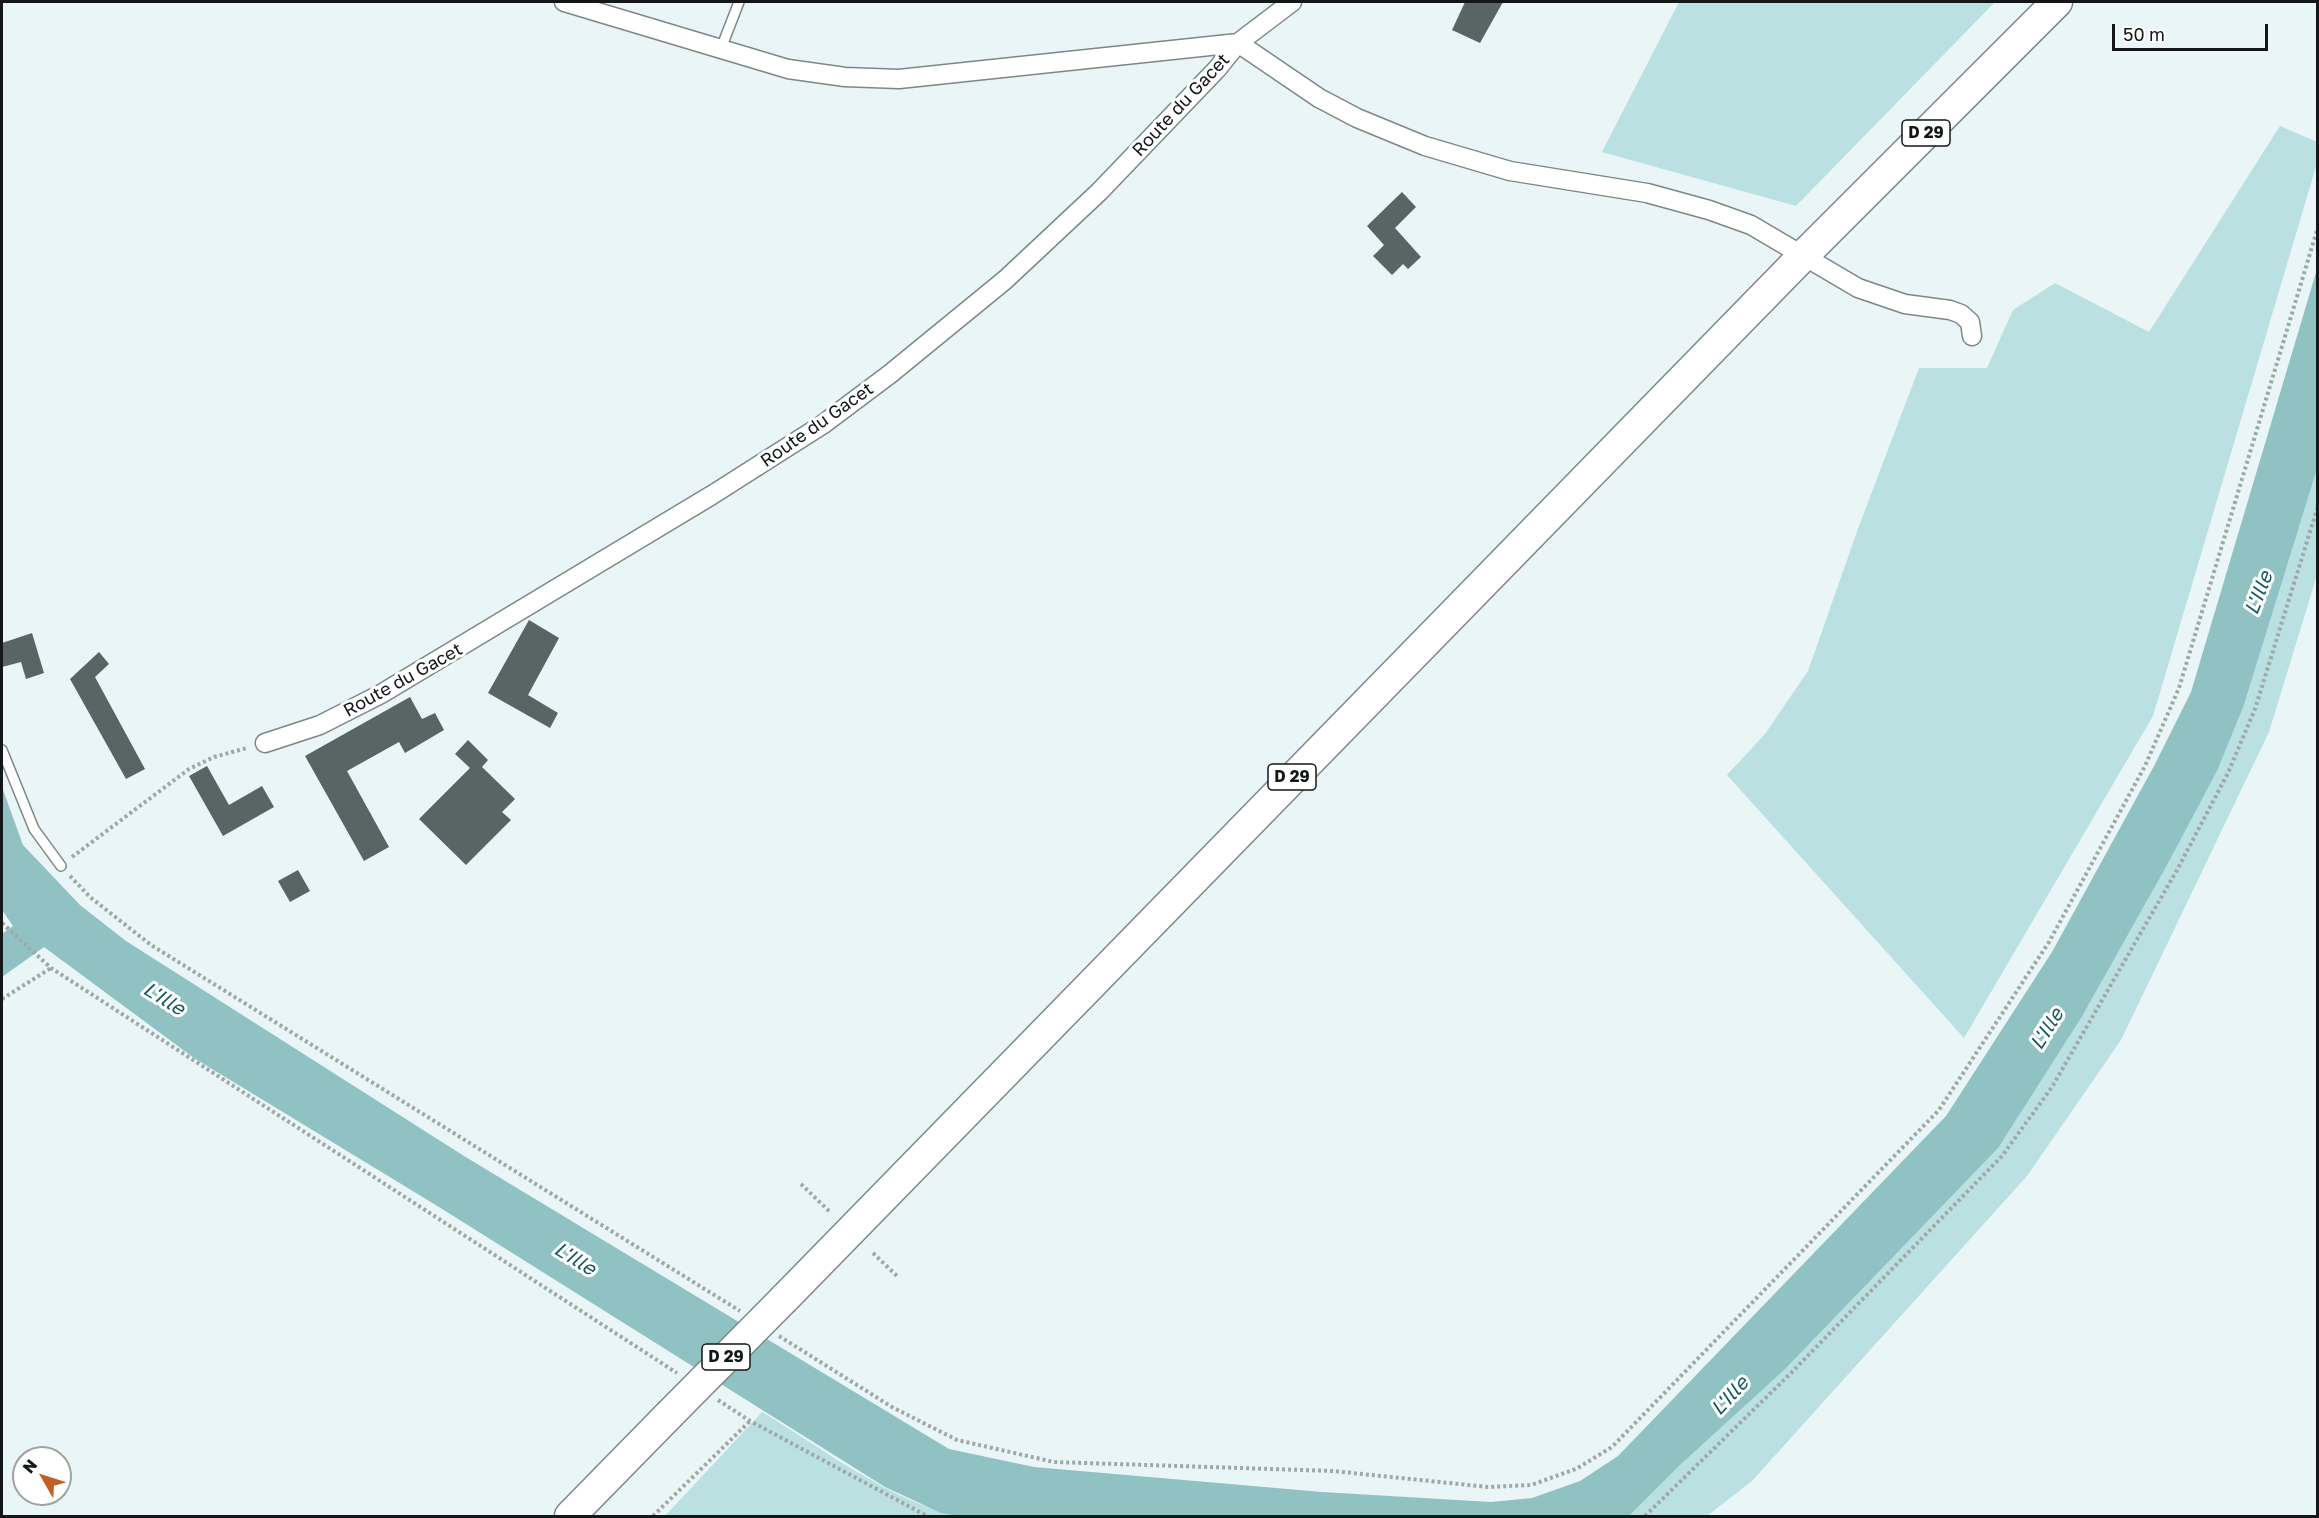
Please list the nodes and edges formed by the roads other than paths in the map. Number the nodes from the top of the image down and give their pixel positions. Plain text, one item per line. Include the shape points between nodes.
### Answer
1 (564, 2) edge
2 (739, 2) edge
3 (1292, 2) edge
4 (2057, 2) edge
5 (1238, 43) junction
6 (720, 51) junction
7 (1802, 257) junction
8 (1972, 336) dead end
9 (265, 743) road end
10 (2, 750) edge
11 (61, 866) road end
12 (570, 1516) edge

1 - 6 street
2 - 6 lane
3 - 5 street, Route du Gacet
4 - 7 main road, D 29
5 - 6 street via 899,79 788,69
5 - 7 street via 1319,98 1425,146 1510,171 1647,193 1709,210 1751,225
5 - 9 street, Route du Gacet via 1099,192 1005,280 822,425 451,654 320,725
7 - 8 street via 1858,288 1905,304 1960,314 1970,322
7 - 12 main road, D 29, bridge
10 - 11 lane via 34,829

